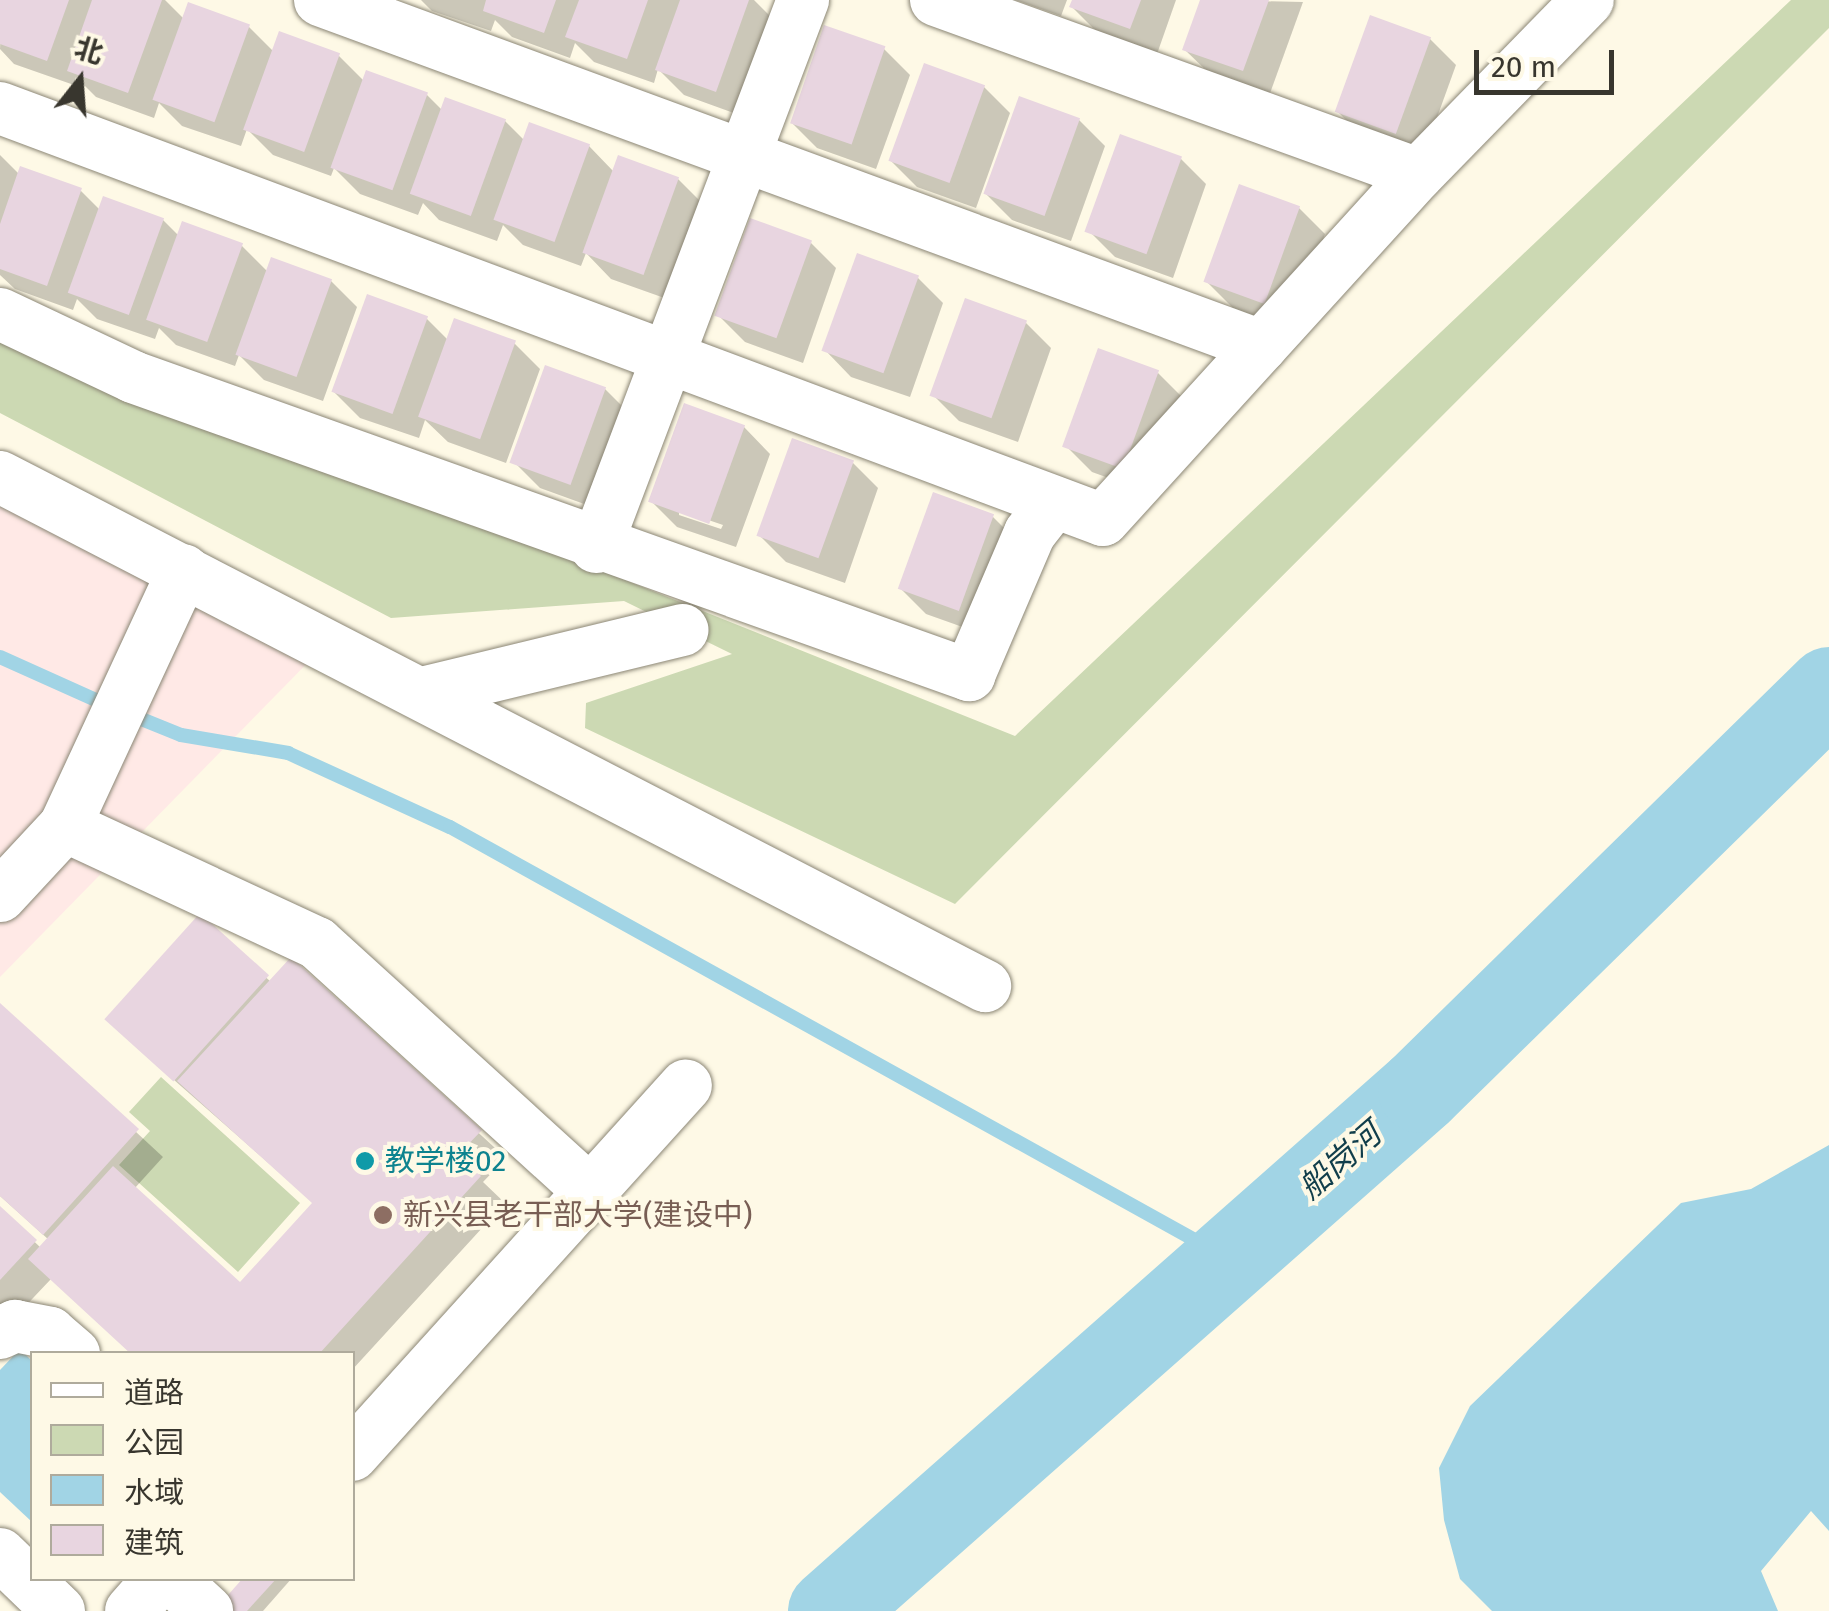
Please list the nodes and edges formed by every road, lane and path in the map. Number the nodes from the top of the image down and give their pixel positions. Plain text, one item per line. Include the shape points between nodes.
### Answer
1 (320, 0) edge
2 (803, 0) edge
3 (936, 0) edge
4 (1566, 5) edge
5 (0, 108) edge
6 (744, 156) junction
7 (1418, 174) junction
8 (0, 314) edge
9 (1261, 346) junction
10 (668, 358) junction
11 (0, 477) edge
12 (1054, 502) junction
13 (596, 547) junction
14 (184, 570) junction
15 (683, 630) dead end
16 (422, 693) junction
17 (65, 826) junction
18 (0, 896) edge
19 (984, 986) dead end
20 (686, 1086) dead end
21 (591, 1192) junction
22 (0, 1333) edge
23 (71, 1351) edge
24 (355, 1452) edge
25 (0, 1554) edge
26 (157, 1581) edge
27 (174, 1581) edge
28 (59, 1611) edge
29 (131, 1611) edge
30 (207, 1611) edge

1 - 6 street
2 - 6 street
3 - 7 street
4 - 7 street
5 - 10 street
6 - 9 street
6 - 10 street
7 - 9 street
8 - 13 street via 133,378
9 - 12 street via 1103,520
10 - 12 street
10 - 13 street
11 - 14 street
12 - 13 street via 1030,533 968,675
14 - 16 street
14 - 17 street
15 - 16 street
16 - 19 street
17 - 18 street
17 - 21 street via 317,943
20 - 21 street
21 - 24 street
22 - 23 street via 16,1326 50,1333
25 - 28 street
26 - 29 street
27 - 30 street

